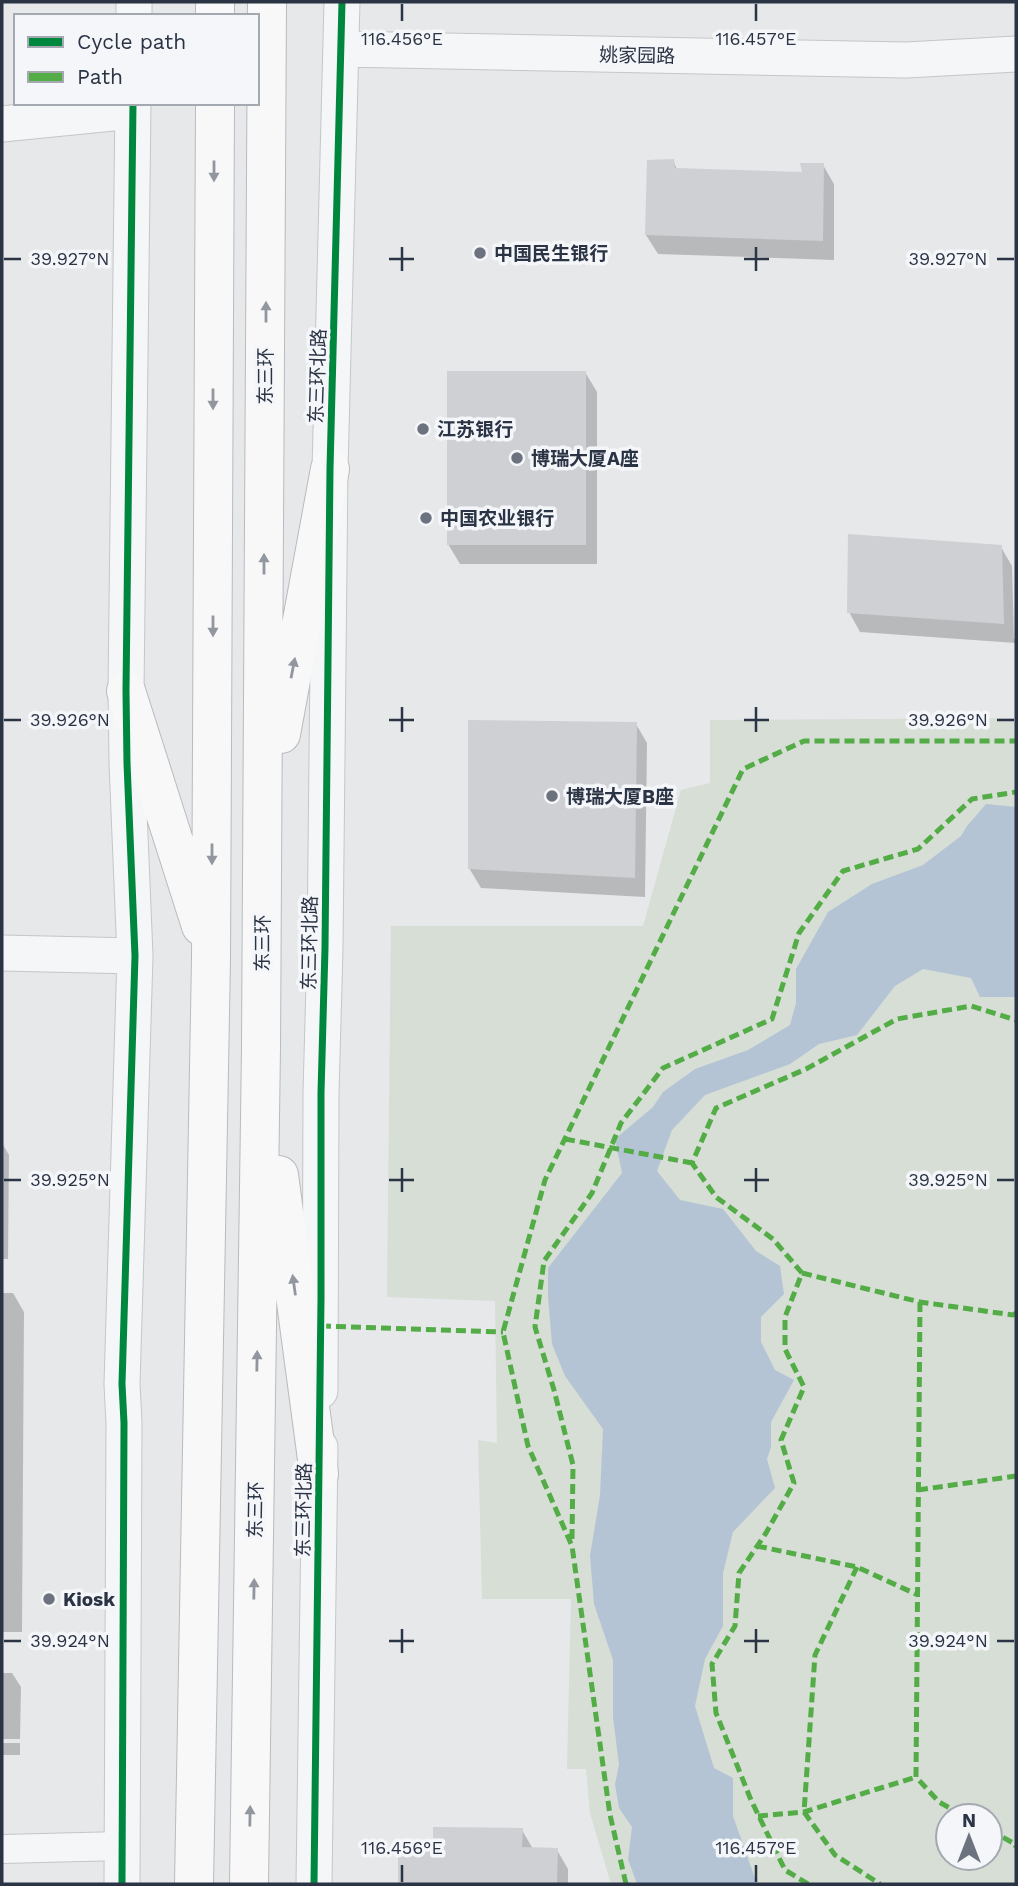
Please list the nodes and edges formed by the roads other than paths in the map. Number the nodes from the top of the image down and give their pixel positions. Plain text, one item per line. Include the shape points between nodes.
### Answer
1 (267, 2) edge
2 (342, 2) edge
3 (342, 49) junction
4 (1016, 54) edge
5 (215, 105) edge
6 (133, 107) edge
7 (2, 124) edge
8 (330, 469) junction
9 (126, 691) junction
10 (263, 832) junction
11 (2, 953) edge
12 (135, 956) junction
13 (211, 959) junction
14 (261, 1048) junction
15 (319, 1474) junction
16 (122, 1846) junction
17 (2, 1849) edge
18 (121, 1884) edge
19 (194, 1884) edge
20 (250, 1884) edge
21 (314, 1884) edge

10 -> 1 highway, 东三环
2 - 3 street, 东三环北路
3 - 4 street, 姚家园路 via 906,60
3 - 8 street, 东三环北路
5 -> 13 highway
6 - 7 street
6 - 9 street
10 -> 8 highway
8 - 15 street, 东三环北路
9 - 12 street
9 - 13 highway
10 - 14 highway, 东三环
11 - 12 street
12 - 16 street via 122,1384
13 - 19 highway
15 -> 14 highway
20 -> 14 highway, 东三环
15 - 21 street, 东三环北路
16 - 17 street
16 - 18 street

